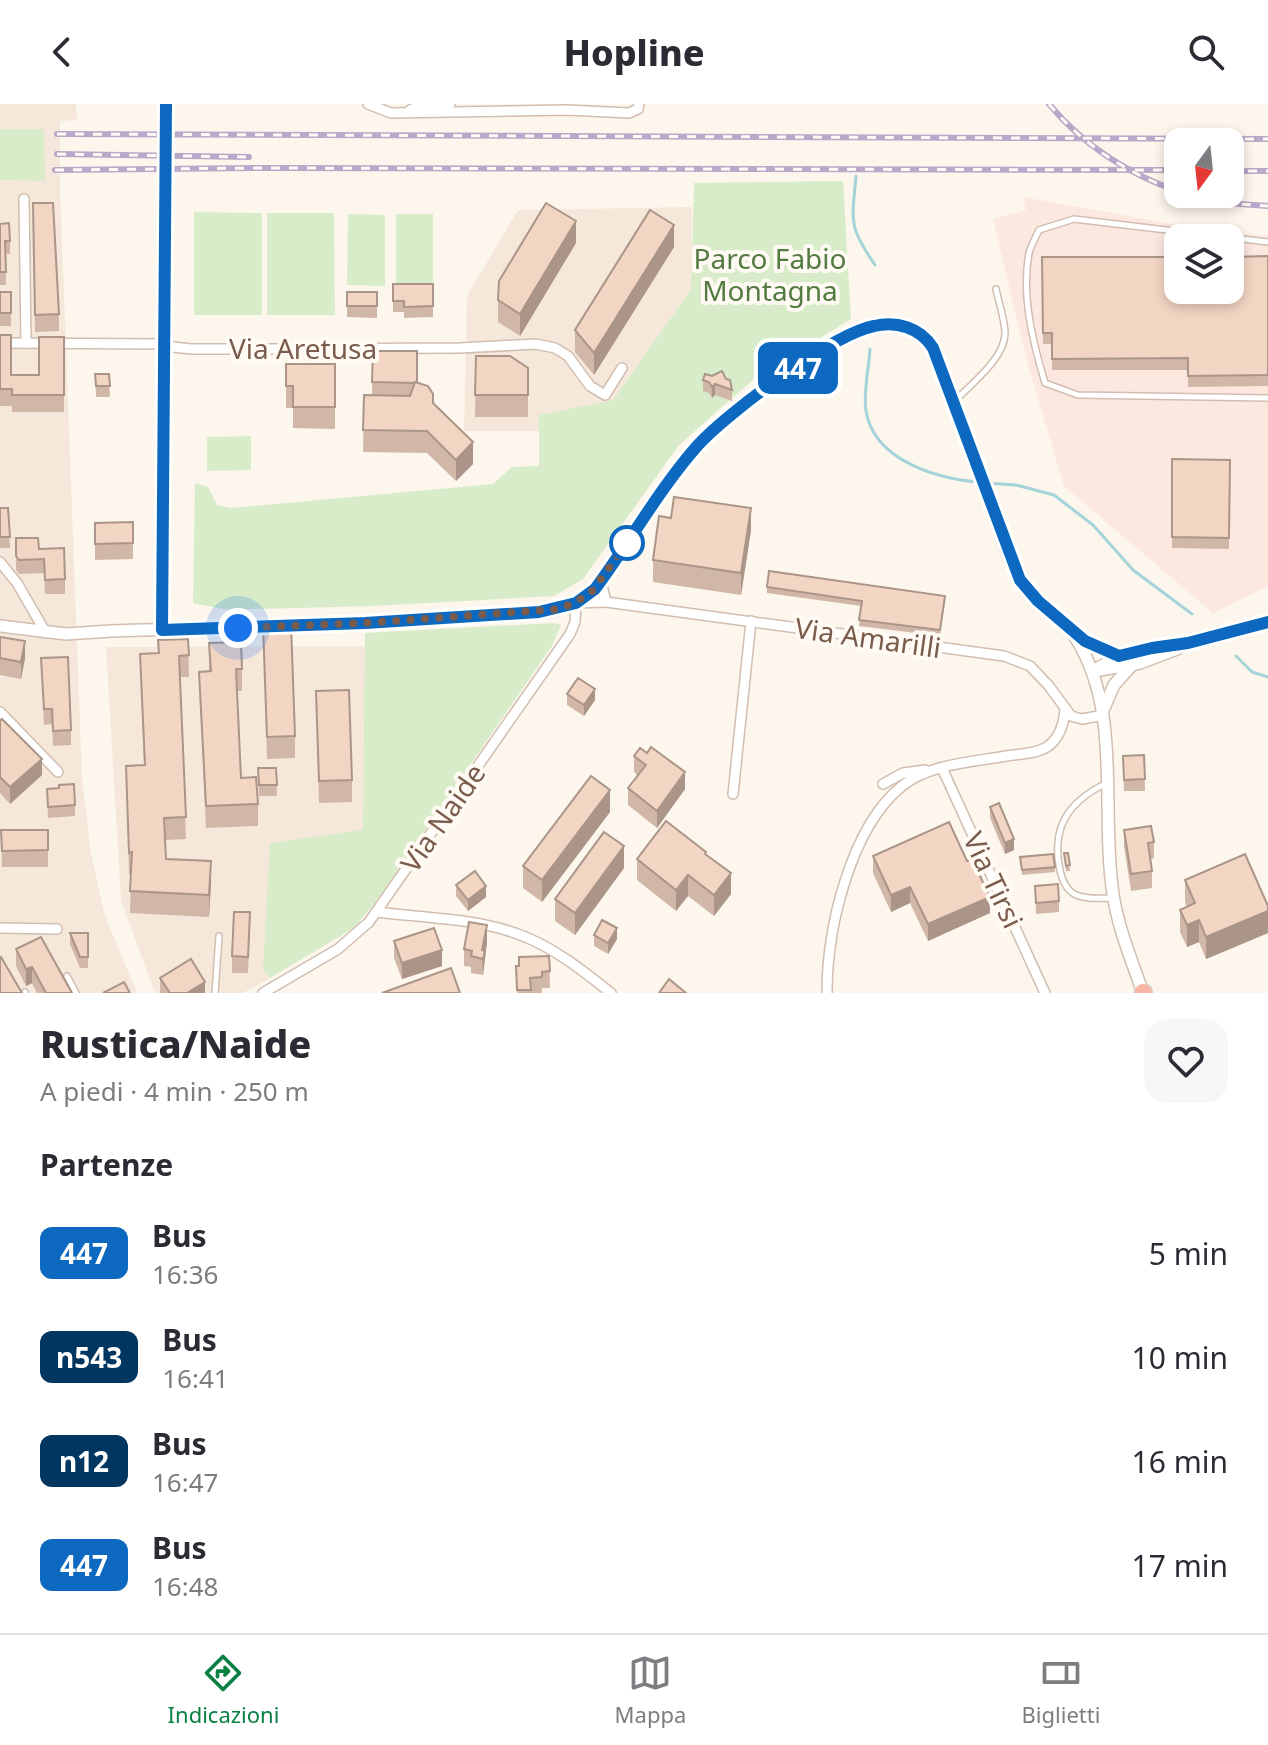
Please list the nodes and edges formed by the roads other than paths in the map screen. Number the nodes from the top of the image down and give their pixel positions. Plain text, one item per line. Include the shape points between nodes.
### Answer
1 (165, 104) edge
2 (368, 104) edge
3 (450, 104) edge
4 (639, 104) edge
5 (403, 112) junction
6 (165, 125) tunnel mouth
7 (165, 176) tunnel mouth
8 (24, 199) dead end
9 (1268, 242) edge
10 (996, 289) dead end
11 (0, 343) edge
12 (26, 343) junction
13 (164, 344) junction
14 (622, 368) dead end
15 (1268, 398) edge
16 (954, 402) junction
17 (0, 562) edge
18 (601, 581) junction
19 (606, 602) junction
20 (576, 603) junction
21 (751, 621) junction
22 (1268, 622) edge
23 (0, 626) edge
24 (162, 630) junction
25 (1072, 631) junction
26 (46, 633) junction
27 (1188, 643) junction
28 (1119, 656) junction
29 (1131, 666) junction
30 (1093, 671) junction
31 (1065, 709) junction
32 (0, 712) edge
33 (1104, 712) junction
34 (1082, 719) junction
35 (1059, 735) junction
36 (937, 769) junction
37 (58, 772) dead end
38 (883, 784) dead end
39 (1106, 784) junction
40 (733, 794) dead end
41 (1114, 898) junction
42 (376, 912) junction
43 (0, 928) edge
44 (57, 929) dead end
45 (219, 936) dead end
46 (67, 976) edge
47 (76, 993) edge
48 (215, 993) edge
49 (263, 993) edge
50 (611, 993) edge
51 (827, 993) edge
52 (1045, 993) edge
53 (1143, 993) edge

1 - 6 street
2 - 5 street
3 - 5 street via 426,104
4 - 5 street via 629,113
7 - 13 street
8 - 12 street
9 - 15 lane via 1074,219 1039,230 1029,252 1028,298 1034,349 1045,383 1078,395
10 - 16 lane via 1004,344
11 - 12 street, Via Aretusa
12 - 13 street, Via Aretusa
13 - 14 street, Via Aretusa via 191,349 536,344 568,356 590,386 605,395
13 - 24 street
16 - 18 street via 929,341 918,332 898,325 871,326 851,335 734,412 698,446
16 - 25 street via 1020,580
17 - 26 street
18 - 19 street
18 - 20 street
19 - 20 street, Via Amarilli
19 - 21 street, Via Amarilli
20 - 24 street via 539,612
20 - 42 street, Via Naide via 570,634
21 - 31 street, Via Amarilli via 1019,661 1044,680
21 - 40 street
22 - 27 street
23 - 26 street
24 - 26 street
25 - 28 street via 1097,649
25 - 30 street
27 - 28 street
27 - 29 street
28 - 30 street
29 - 30 street
29 - 33 street via 1114,685
30 - 33 street
31 - 34 street, Via Amarilli
31 - 35 street
32 - 37 street
33 - 34 street
33 - 39 street
34 - 35 street
35 - 36 street via 1043,749
36 - 38 street via 903,773
36 - 51 street via 902,785 865,833 832,931
36 - 52 street, Via Tirsi
39 - 41 street
39 - 41 lane via 1082,797 1067,814 1057,851 1072,892
41 - 53 street
42 - 49 street, Via Naide via 338,949
42 - 50 street via 513,932 555,951
43 - 44 street
45 - 48 lane
46 - 47 lane

